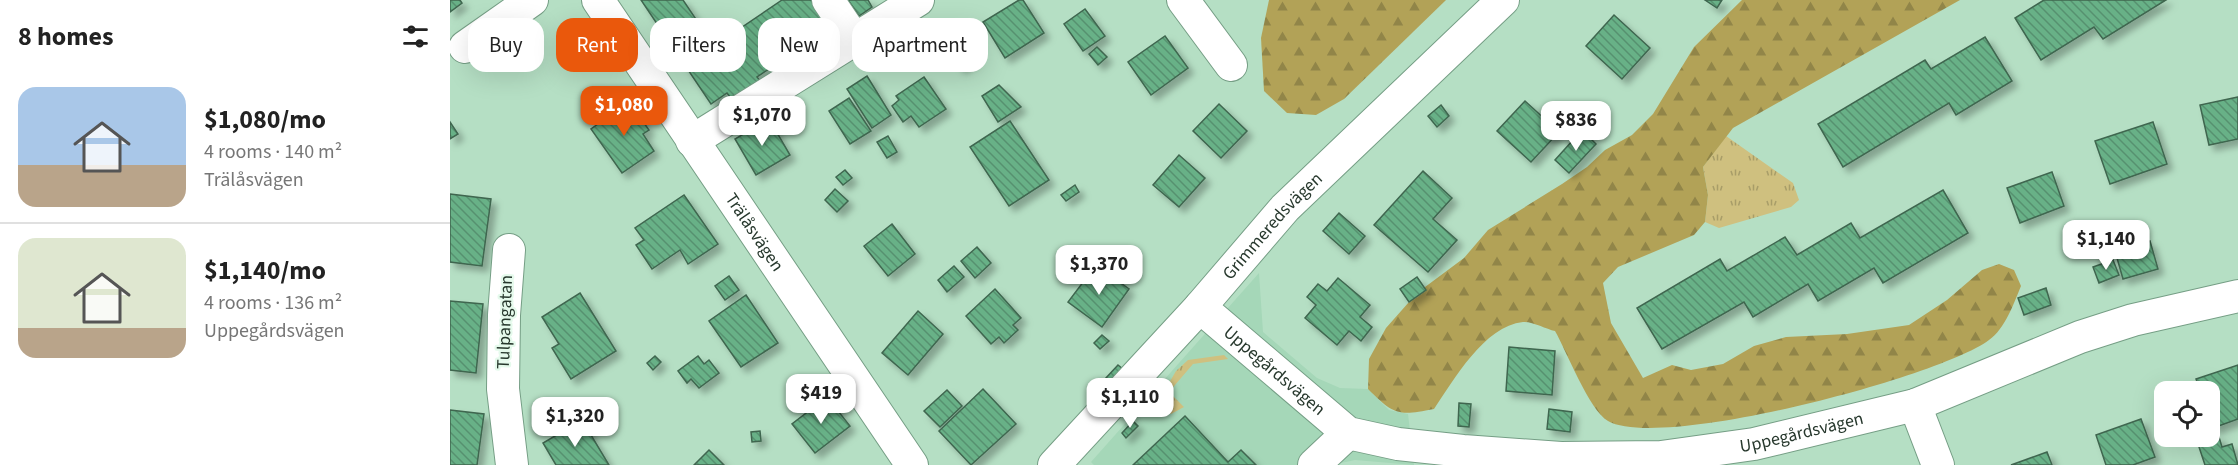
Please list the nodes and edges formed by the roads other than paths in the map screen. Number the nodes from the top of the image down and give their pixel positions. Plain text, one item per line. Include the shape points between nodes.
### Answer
1 (532, 0) edge
2 (598, 0) edge
3 (828, 0) edge
4 (918, 0) edge
5 (1183, 0) edge
6 (1503, 0) edge
7 (890, 18) edge
8 (852, 36) edge
9 (852, 42) edge
10 (465, 47) dead end
11 (1231, 65) dead end
12 (692, 141) junction
13 (508, 250) dead end
14 (2238, 296) edge
15 (1200, 307) junction
16 (1915, 405) junction
17 (1348, 433) junction
18 (512, 465) edge
19 (912, 465) edge
20 (1054, 465) edge
21 (1314, 465) edge
22 (1938, 465) edge

1 - 10 street
2 - 12 street, Trälåsvägen
3 - 8 street
4 - 7 street
5 - 11 street
6 - 15 street, Grimmeredsvägen via 1285,208
9 - 12 street
12 - 19 street, Trälåsvägen
13 - 18 street, Tulpangatan via 503,389
14 - 16 street, Uppegårdsvägen via 2133,320 2080,337
15 - 17 street, Uppegårdsvägen
15 - 20 street, Grimmeredsvägen
16 - 17 street, Uppegårdsvägen via 1754,444 1661,457 1561,458 1463,451 1398,444
16 - 22 street
17 - 21 street

